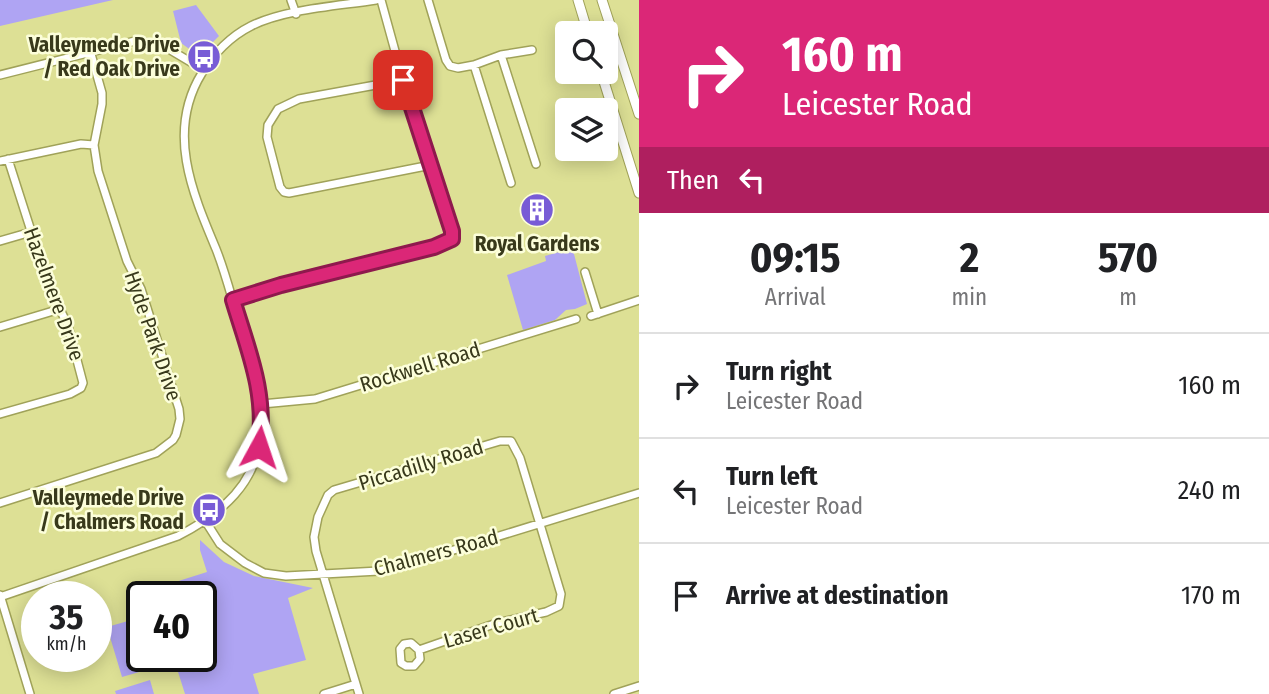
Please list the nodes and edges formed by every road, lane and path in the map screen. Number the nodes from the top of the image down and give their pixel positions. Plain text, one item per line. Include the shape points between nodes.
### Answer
1 (292, 0) edge
2 (376, 0) edge
3 (382, 0) edge
4 (428, 0) edge
5 (578, 0) edge
6 (602, 0) edge
7 (296, 13) junction
8 (584, 21) edge
9 (532, 50) dead end
10 (91, 54) junction
11 (501, 55) junction
12 (474, 65) junction
13 (204, 70) junction
14 (0, 75) edge
15 (403, 80) junction
16 (605, 84) edge
17 (639, 114) edge
18 (94, 145) junction
19 (4, 160) edge
20 (536, 164) dead end
21 (431, 165) junction
22 (511, 183) dead end
23 (639, 193) edge
24 (30, 232) junction
25 (0, 241) edge
26 (585, 272) dead end
27 (233, 300) junction
28 (639, 300) edge
29 (60, 309) junction
30 (576, 319) dead end
31 (0, 327) edge
32 (262, 404) junction
33 (0, 414) edge
34 (639, 493) edge
35 (0, 502) edge
36 (206, 522) junction
37 (540, 523) junction
38 (322, 575) junction
39 (0, 596) edge
40 (419, 650) dead end
41 (356, 684) junction
42 (639, 686) edge
43 (30, 694) edge
44 (324, 694) edge
45 (359, 694) edge
46 (614, 694) edge

1 - 7 street
2 - 7 street
3 - 15 street
4 - 12 street via 450,66
5 - 8 main road
6 - 17 main road
7 - 13 street via 251,26 215,54
9 - 11 street
10 - 13 street via 120,44 150,42
10 - 14 street
10 - 18 street, Hyde Park Drive via 102,93
11 - 12 street
11 - 20 street
12 - 22 street
13 - 27 street via 188,102 183,149 202,219
15 - 21 street
15 - 21 street via 299,99 278,109 267,137 280,187 289,193
16 - 23 main road
18 - 19 street
18 - 35 street, Hyde Park Drive via 98,170 172,383 180,419 173,440 156,453
19 - 24 street, Hazelmere Drive
21 - 27 street via 452,231 449,242
24 - 25 street
24 - 29 street, Hazelmere Drive
26 - 28 street via 595,315
27 - 32 street
29 - 31 street
29 - 33 street, Hazelmere Drive via 83,375 81,388
30 - 32 street, Rockwell Road via 315,399
32 - 36 street via 254,462 234,496
34 - 37 street, Chalmers Road
36 - 38 street, Chalmers Road via 220,544 254,569 286,576
36 - 39 street via 151,546
37 - 38 street, Chalmers Road via 390,569
37 - 38 street, Piccadilly Road via 515,446 502,440 332,491 315,528
37 - 40 street, Laser Court via 561,594 559,606
38 - 41 street, Piccadilly Road
39 - 43 street
41 - 44 street
41 - 45 street, Piccadilly Road
42 - 46 street

